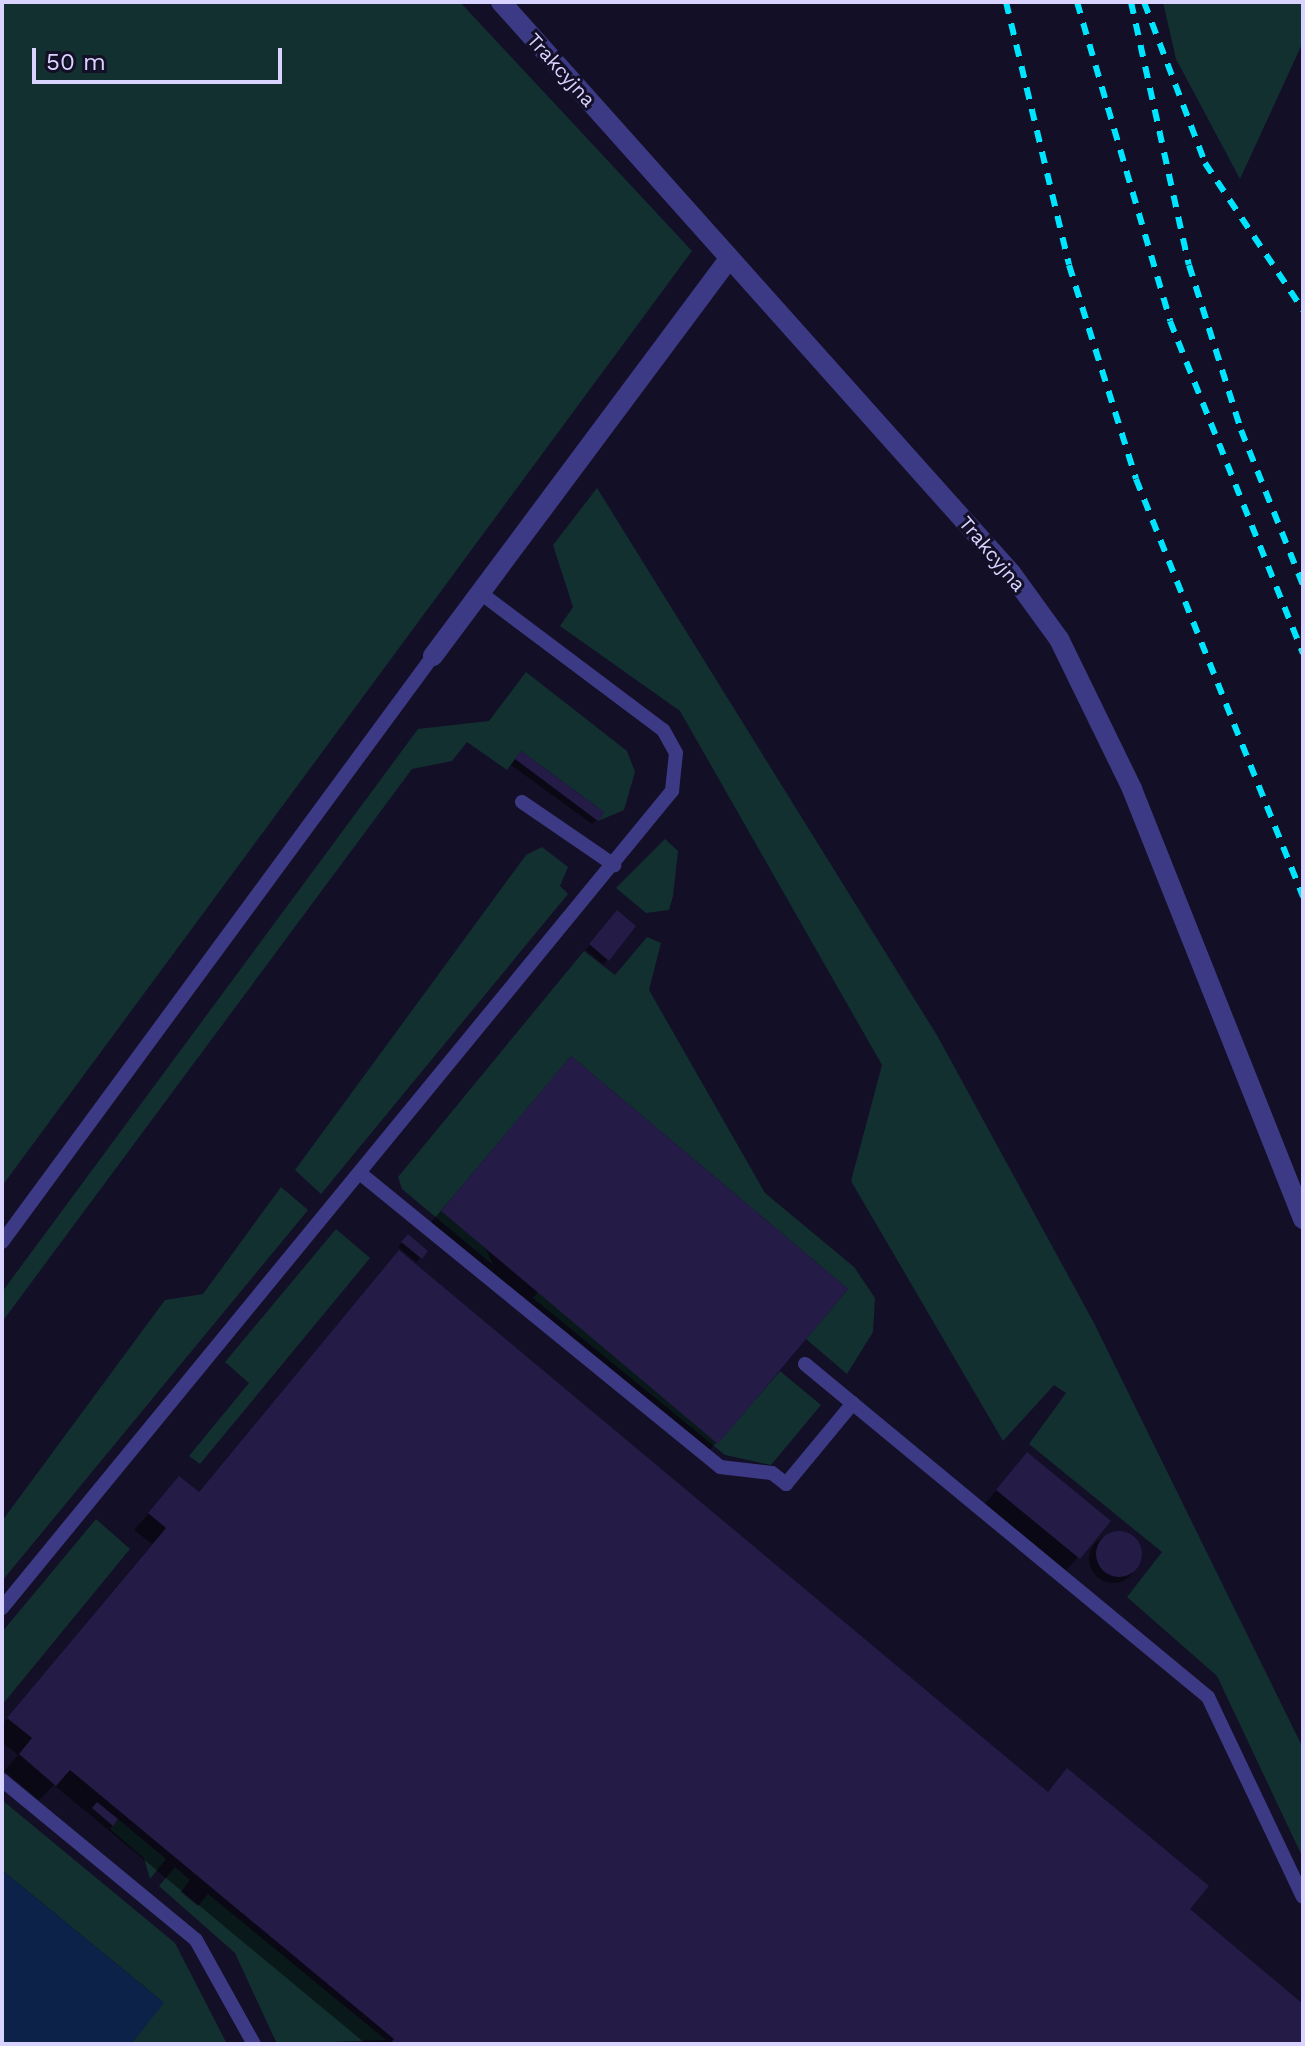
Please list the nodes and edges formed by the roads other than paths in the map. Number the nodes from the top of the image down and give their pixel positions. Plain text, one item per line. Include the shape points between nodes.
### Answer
1 (501, 2) edge
2 (729, 259) junction
3 (479, 592) junction
4 (433, 656) joint
5 (522, 802) dead end
6 (614, 865) junction
7 (361, 1174) junction
8 (1303, 1219) edge
9 (2, 1242) edge
10 (805, 1364) dead end
11 (853, 1403) junction
12 (2, 1608) edge
13 (2, 1780) edge
14 (1303, 1897) edge
15 (254, 2044) edge

1 - 2 street, Trakcyjna
2 - 3 street
2 - 8 street, Trakcyjna via 1011,573 1059,639 1132,789
3 - 4 street
3 - 6 lane via 672,742 672,791
4 - 9 lane
5 - 6 lane
6 - 7 lane
7 - 11 lane via 720,1467 772,1473 786,1484
7 - 12 lane
10 - 11 lane
11 - 14 lane via 1208,1697
13 - 15 lane via 196,1940

